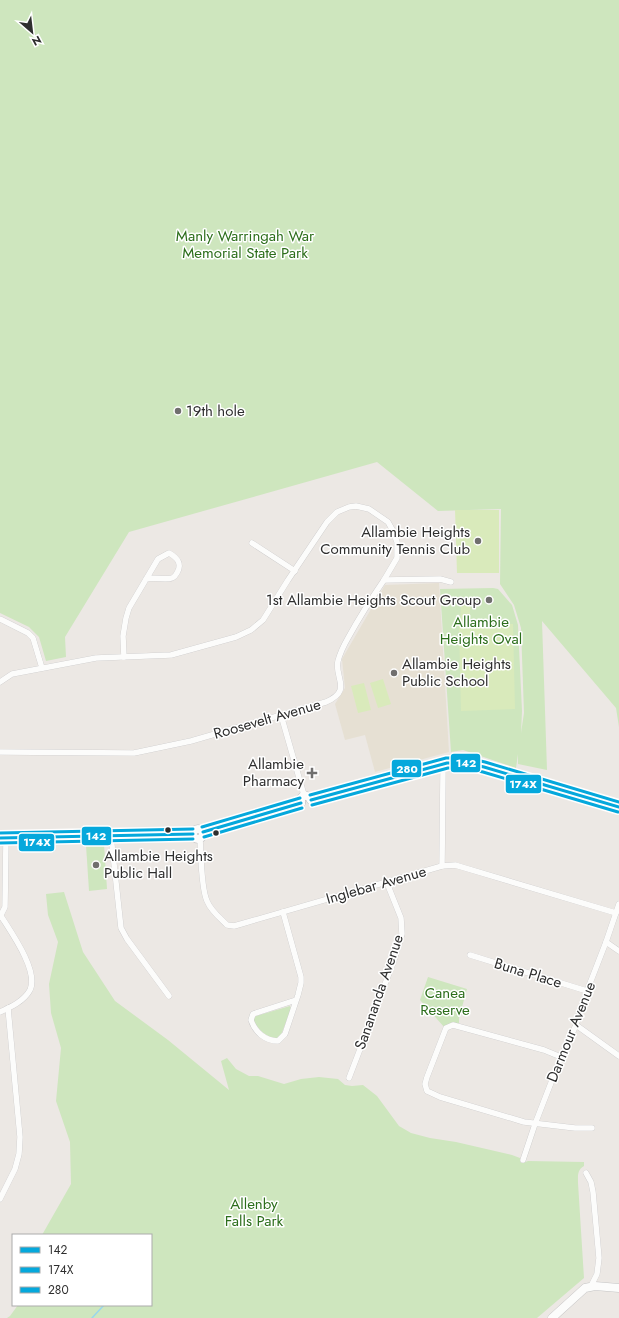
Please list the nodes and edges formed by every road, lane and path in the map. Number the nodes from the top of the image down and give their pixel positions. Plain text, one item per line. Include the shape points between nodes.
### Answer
1 (252, 543) dead end
2 (295, 570) junction
3 (146, 579) junction
4 (384, 580) junction
5 (451, 582) dead end
6 (0, 619) edge
7 (124, 657) junction
8 (42, 668) junction
9 (0, 682) edge
10 (281, 715) junction
11 (0, 752) edge
12 (440, 764) junction
13 (305, 799) junction
14 (619, 807) edge
15 (198, 835) junction
16 (111, 836) junction
17 (3, 838) edge
18 (442, 866) junction
19 (387, 883) junction
20 (619, 904) edge
21 (283, 912) junction
22 (616, 912) junction
23 (0, 917) edge
24 (606, 942) junction
25 (619, 951) edge
26 (470, 955) dead end
27 (587, 992) junction
28 (169, 996) dead end
29 (296, 1000) junction
30 (8, 1008) junction
31 (0, 1012) edge
32 (576, 1024) junction
33 (619, 1056) edge
34 (561, 1057) junction
35 (349, 1078) dead end
36 (535, 1124) junction
37 (592, 1128) dead end
38 (523, 1160) dead end
39 (586, 1173) dead end
40 (0, 1199) edge
41 (591, 1286) junction
42 (619, 1288) edge
43 (552, 1318) edge

1 - 2 street
2 - 4 street, Roosevelt Avenue via 327,522 337,512 356,506 369,509 388,522 397,542 397,558
2 - 7 street, Roosevelt Avenue via 263,620 251,630 236,637 171,655
3 - 3 street via 158,559 169,553 176,557 179,568 172,578
3 - 7 street via 126,618 123,636
4 - 5 street via 440,579
4 - 10 street, Roosevelt Avenue via 341,651 337,669 340,690 336,698
6 - 8 street via 33,638
7 - 8 street, Roosevelt Avenue via 96,658
8 - 9 street, Roosevelt Avenue via 12,674
10 - 11 street, Roosevelt Avenue via 191,741 134,753
10 - 13 street
12 - 13 main road
12 - 14 main road via 469,763
12 - 18 street via 443,772
13 - 15 main road
15 - 16 main road
15 - 21 street, Inglebar Avenue via 206,900 227,925 234,926
16 - 17 main road
16 - 28 street via 121,928 126,939
17 - 23 street via 5,907
18 - 19 street, Inglebar Avenue
18 - 22 street, Inglebar Avenue via 455,866
19 - 21 street, Inglebar Avenue
19 - 35 street, Sanananda Avenue via 401,918 402,934
20 - 22 street, Darmour Avenue
21 - 29 street via 301,977
22 - 24 street, Darmour Avenue
23 - 30 street via 22,951 32,978 30,990 23,999
24 - 25 street
24 - 27 street, Darmour Avenue
26 - 27 street, Buna Place
27 - 32 street, Darmour Avenue
29 - 29 street via 254,1014 251,1020 253,1025 265,1038 278,1041 284,1034
30 - 31 street
30 - 40 street via 20,1137 15,1169
32 - 33 street
32 - 34 street, Darmour Avenue
34 - 36 street, Darmour Avenue
34 - 36 street via 453,1025 446,1028 428,1076 427,1091 440,1098
36 - 37 street
36 - 38 street, Darmour Avenue
39 - 41 street via 592,1186 599,1258 597,1274
41 - 42 main road
41 - 43 main road via 582,1290

